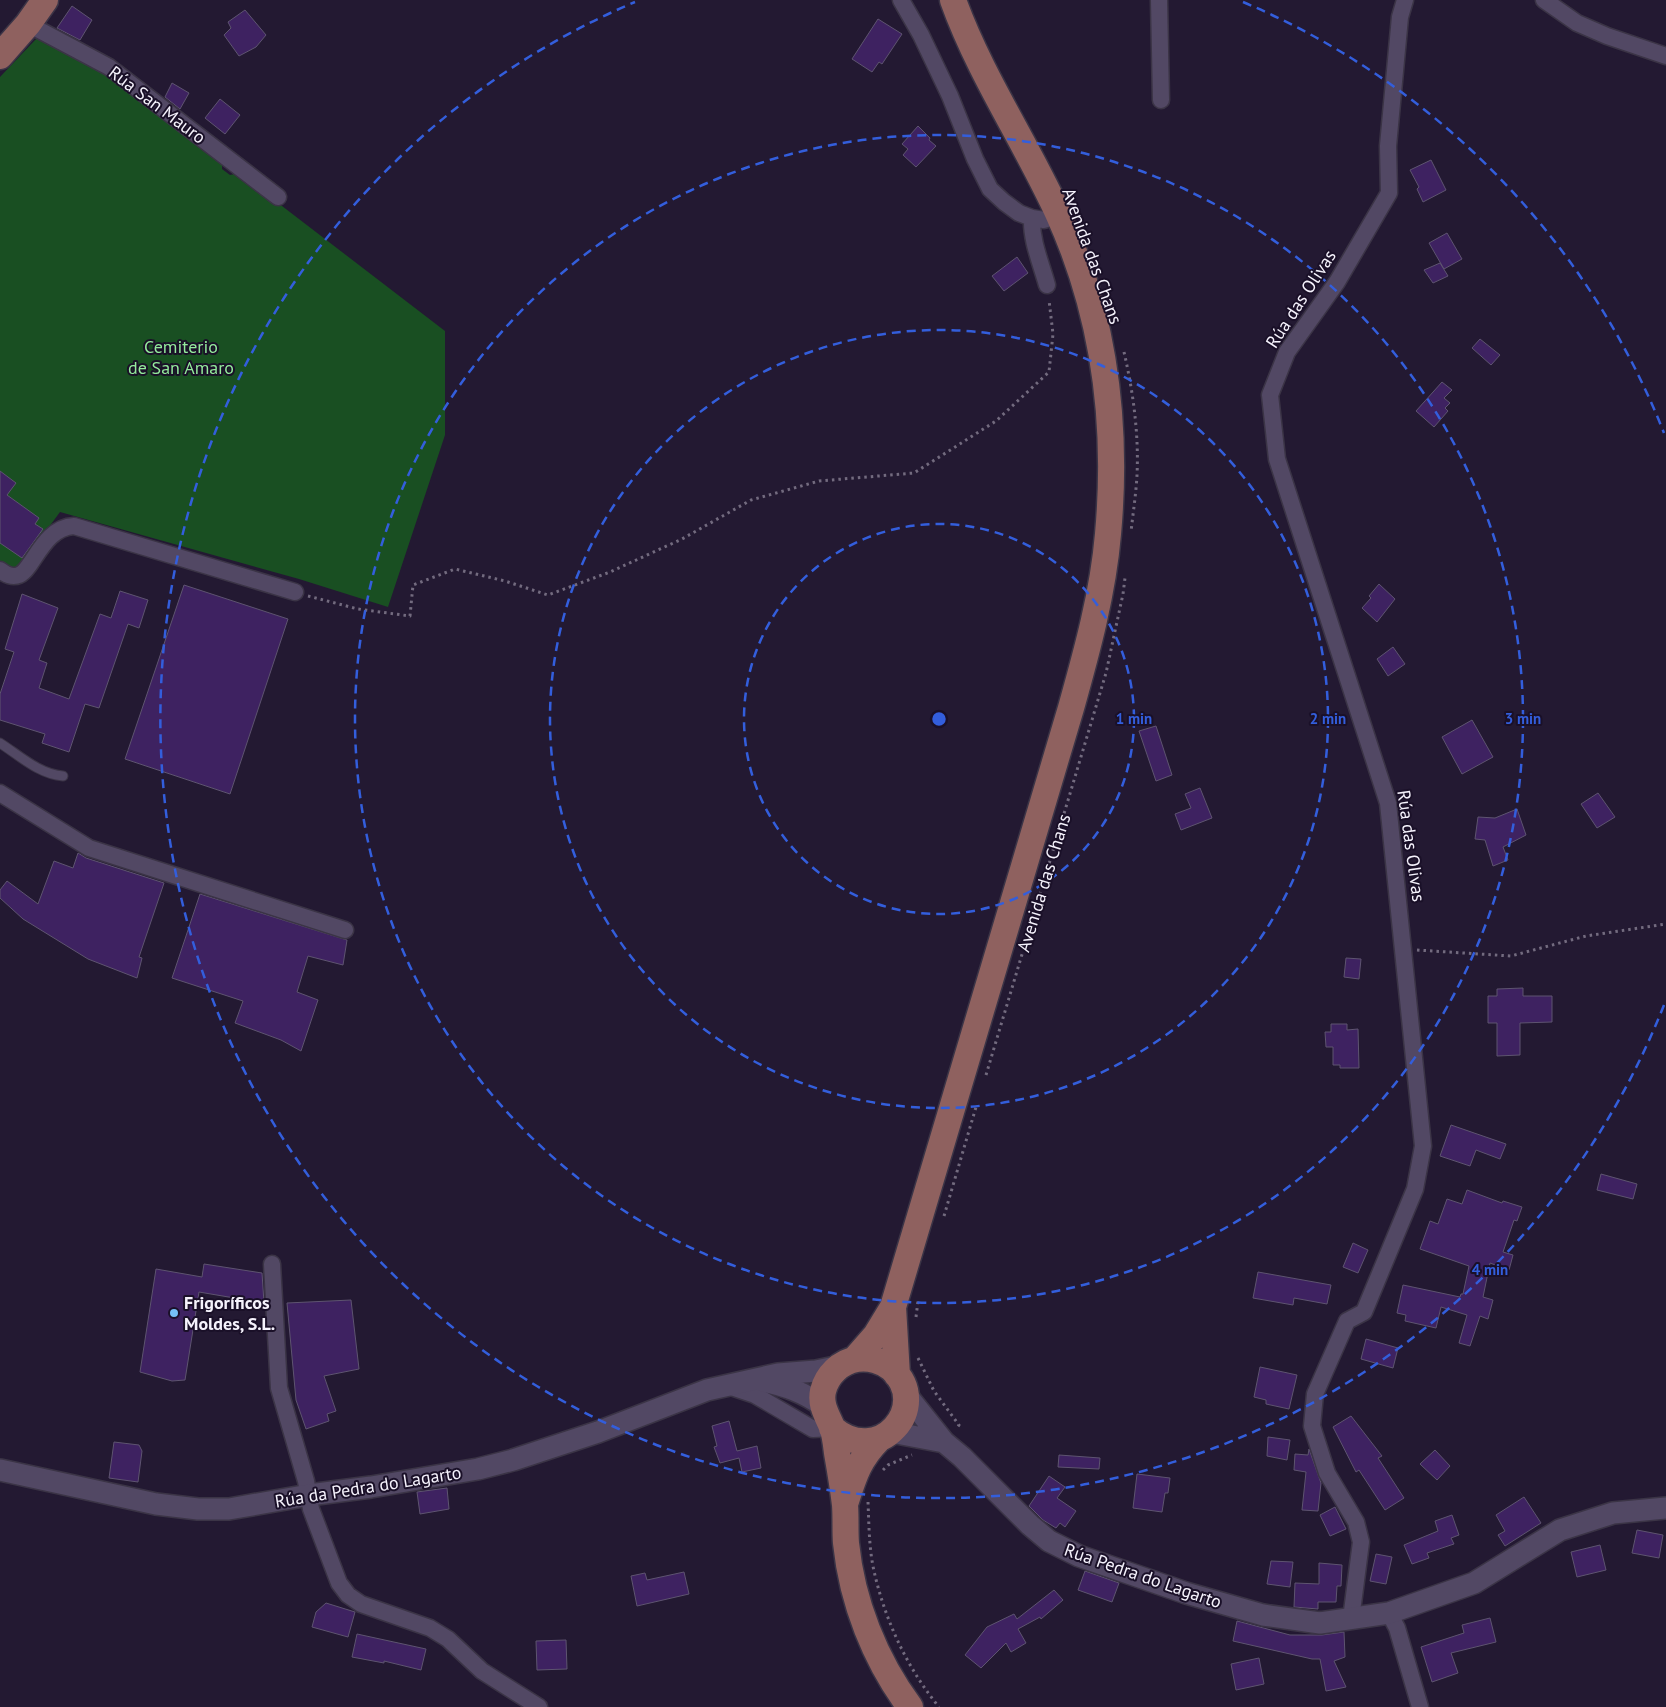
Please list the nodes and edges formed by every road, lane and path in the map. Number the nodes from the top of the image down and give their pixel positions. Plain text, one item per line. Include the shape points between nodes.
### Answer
1 (45, 0) edge
2 (901, 0) edge
3 (953, 0) edge
4 (1160, 0) edge
5 (1405, 0) edge
6 (1544, 0) edge
7 (28, 24) junction
8 (0, 56) edge
9 (1666, 56) edge
10 (1161, 100) dead end
11 (278, 197) dead end
12 (1058, 215) junction
13 (1032, 218) junction
14 (1047, 285) joint
15 (1123, 347) dead end
16 (1131, 534) dead end
17 (0, 570) edge
18 (1126, 577) dead end
19 (295, 592) joint
20 (0, 744) edge
21 (63, 776) dead end
22 (0, 793) edge
23 (1666, 924) edge
24 (345, 930) dead end
25 (1404, 949) junction
26 (986, 1075) dead end
27 (978, 1102) dead end
28 (942, 1222) dead end
29 (272, 1264) dead end
30 (921, 1293) dead end
31 (893, 1307) junction
32 (915, 1321) dead end
33 (917, 1349) dead end
34 (848, 1363) junction
35 (755, 1380) junction
36 (901, 1384) junction
37 (725, 1385) junction
38 (828, 1417) junction
39 (885, 1436) junction
40 (944, 1442) junction
41 (918, 1454) dead end
42 (0, 1470) edge
43 (877, 1476) dead end
44 (308, 1495) junction
45 (857, 1504) junction
46 (1666, 1508) edge
47 (1389, 1613) junction
48 (1351, 1619) junction
49 (540, 1707) edge
50 (910, 1707) edge
51 (939, 1707) edge
52 (1420, 1707) edge

1 - 7 main road
2 - 13 street via 950,96 990,189 1019,213
3 - 12 main road, Avenida das Chans via 978,61
4 - 10 street
5 - 25 street, Rúa das Olivas via 1400,18 1388,146 1389,193 1337,282 1287,352 1270,394 1278,459 1388,803
6 - 9 street via 1577,22 1607,36
7 - 8 main road
7 - 11 street, Rúa San Mauro via 109,67
12 - 13 street via 1044,220
12 - 31 main road, Avenida das Chans via 1091,306 1107,382 1111,483 1103,573 1071,708
13 - 14 street via 1031,230
14 - 19 path via 1053,334 1049,372 996,421 914,473 819,481 751,500 682,539 610,572 548,595 455,569 413,585 410,616 358,608
15 - 16 path, Avenida das Chans via 1136,430 1137,474
17 - 19 street via 12,576 19,575 26,570 46,539 65,526 74,526
18 - 26 path, Avenida das Chans via 1106,673
20 - 21 lane via 43,772
22 - 24 street via 89,848
23 - 25 path via 1586,936 1511,956
25 - 48 street, Rúa das Olivas via 1423,1146 1415,1189 1364,1312 1347,1321 1315,1394 1312,1426 1327,1474 1356,1522 1361,1542
27 - 28 path
29 - 44 street via 279,1388
30 - 32 path
31 - 34 main road, Avenida das Chans via 876,1335
31 - 36 main road, Avenida das Chans
33 - 40 path via 924,1374 959,1425
34 - 35 street, Rúa da Pedra do Lagarto
34 - 36 main road via 864,1358 879,1361 891,1368
34 - 38 main road, Avenida das Chans via 827,1381 823,1393
35 - 37 street, Rúa da Pedra do Lagarto
35 - 38 street, Rúa da Pedra do Lagarto via 788,1387 812,1399
36 - 39 main road, Avenida das Chans via 906,1407 900,1421
36 - 40 street, Rúa Pedra do Lagarto
37 - 38 street via 756,1395 814,1429
37 - 44 street, Rúa da Pedra do Lagarto via 513,1460 451,1474
38 - 39 main road via 840,1435 850,1440 864,1442
38 - 45 main road, Avenida das Chans
39 - 40 street, Rúa Pedra do Lagarto
39 - 45 main road, Avenida das Chans via 866,1452 855,1474
40 - 48 street, Rúa Pedra do Lagarto via 1030,1525 1049,1541 1079,1556 1262,1616 1320,1622
41 - 43 path via 888,1464
42 - 44 street, Rúa da Pedra do Lagarto via 156,1504 198,1509 229,1509
44 - 49 street via 310,1509 339,1582 348,1595 361,1604 430,1628 448,1639 482,1671
45 - 50 main road, Avenida das Chans via 848,1553 852,1581 870,1636 884,1666
45 - 51 path via 869,1536 873,1570 885,1611 904,1656
46 - 47 street, Rúa Pedra do Lagarto via 1613,1513 1560,1530 1474,1583
47 - 48 street, Rúa Pedra do Lagarto
47 - 52 street via 1397,1628

